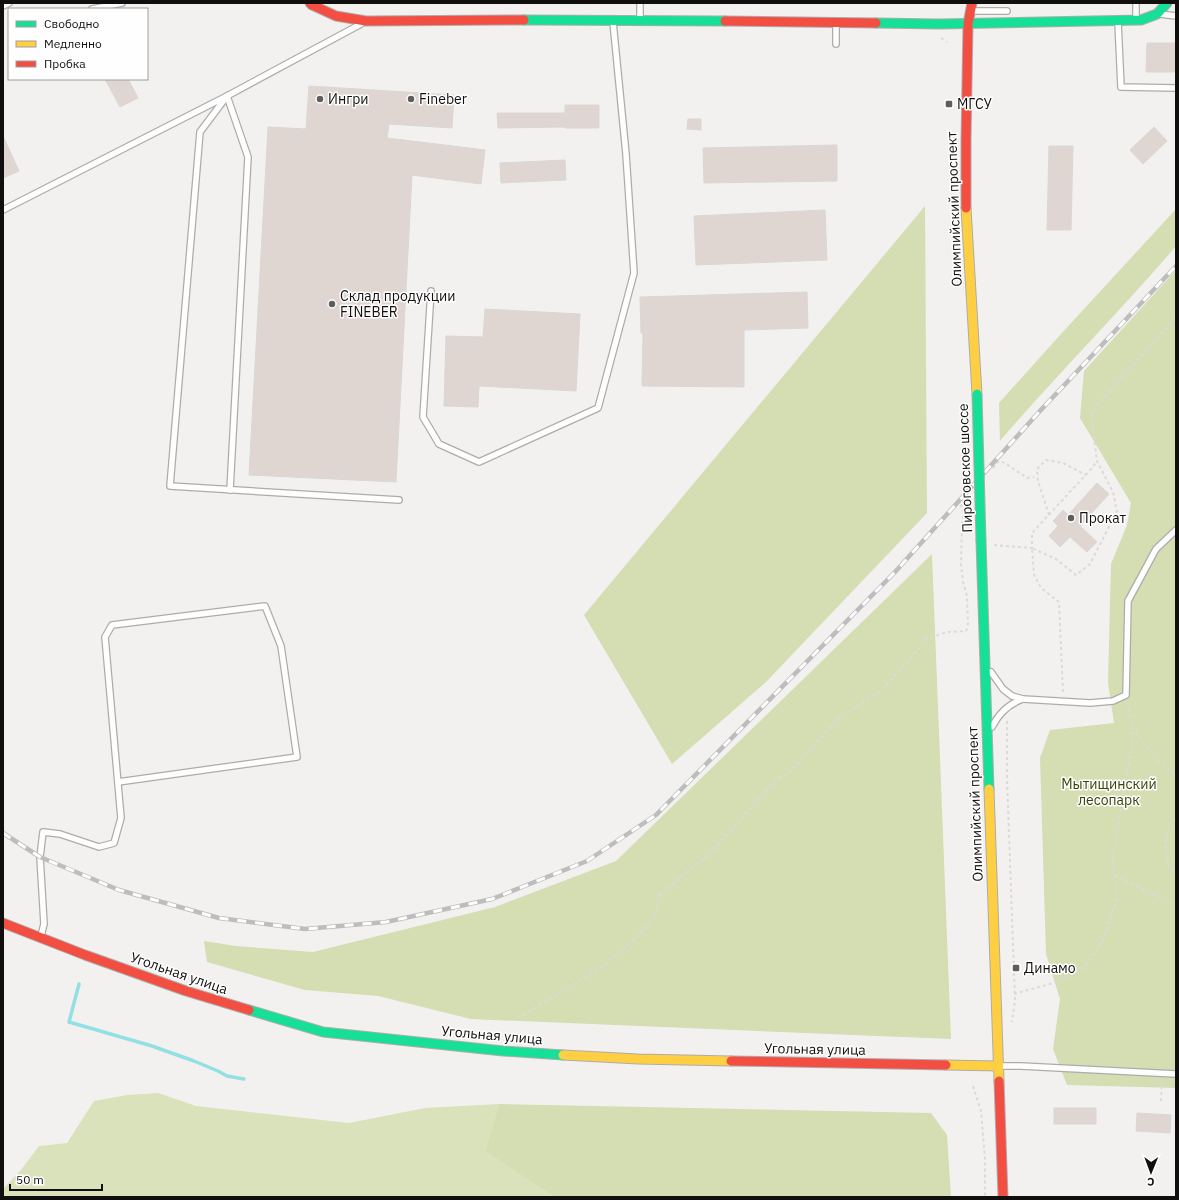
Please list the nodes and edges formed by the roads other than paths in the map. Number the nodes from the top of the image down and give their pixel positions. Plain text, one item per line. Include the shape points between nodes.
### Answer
1 (9, 3) edge
2 (122, 3) edge
3 (310, 3) edge
4 (640, 3) edge
5 (965, 3) edge
6 (1136, 3) edge
7 (1168, 3) edge
8 (3, 6) edge
9 (971, 7) edge
10 (97, 8) edge
11 (1007, 11) dead end
12 (1157, 14) junction
13 (1176, 16) edge
14 (1118, 18) junction
15 (613, 20) junction
16 (640, 20) junction
17 (1136, 20) junction
18 (366, 21) junction
19 (836, 22) junction
20 (968, 24) junction
21 (836, 44) dead end
22 (1176, 88) edge
23 (227, 96) junction
24 (3, 210) edge
25 (431, 290) dead end
26 (977, 394) joint
27 (230, 490) junction
28 (399, 500) dead end
29 (1176, 530) edge
30 (981, 541) joint
31 (985, 663) junction
32 (1023, 699) junction
33 (987, 737) junction
34 (118, 782) junction
35 (3, 923) edge
36 (41, 938) junction
37 (998, 1066) junction
38 (1176, 1074) edge
39 (1003, 1197) edge

1 - 8 lane
2 - 10 lane
3 - 18 street via 336,16
4 - 16 lane
5 - 20 street, Олимпийский проспект
6 - 17 lane
7 - 12 street
9 - 11 lane
9 - 20 street, Олимпийский проспект
12 - 13 lane
12 - 17 street
14 - 17 street
14 - 20 street
14 - 22 lane via 1122,87
15 - 16 street
15 - 18 street
15 - 25 lane via 634,273 598,408 479,462 439,444 423,417
16 - 19 street
18 - 23 lane
19 - 20 street
19 - 21 lane
20 - 26 street, Олимпийский проспект via 966,202
23 - 24 lane
23 - 27 lane via 248,157
23 - 27 lane via 200,132 170,486
26 - 30 street, Пироговское шоссе, bridge
27 - 28 lane
29 - 32 lane via 1156,548 1128,601 1126,696 1114,701 1090,703
30 - 31 street, Олимпийский проспект
31 - 32 lane via 1003,689 1012,696
31 - 33 street, Олимпийский проспект
32 - 33 lane via 1013,702 1002,712
33 - 37 street, Олимпийский проспект
34 - 34 lane via 105,637 112,625 265,606 281,646 297,757
34 - 36 lane via 121,818 114,843 99,847 60,834 43,832 40,857 44,924
35 - 36 street, Угольная улица
36 - 37 street, Угольная улица via 186,991 323,1032 503,1051 638,1059
37 - 38 lane
37 - 39 street

